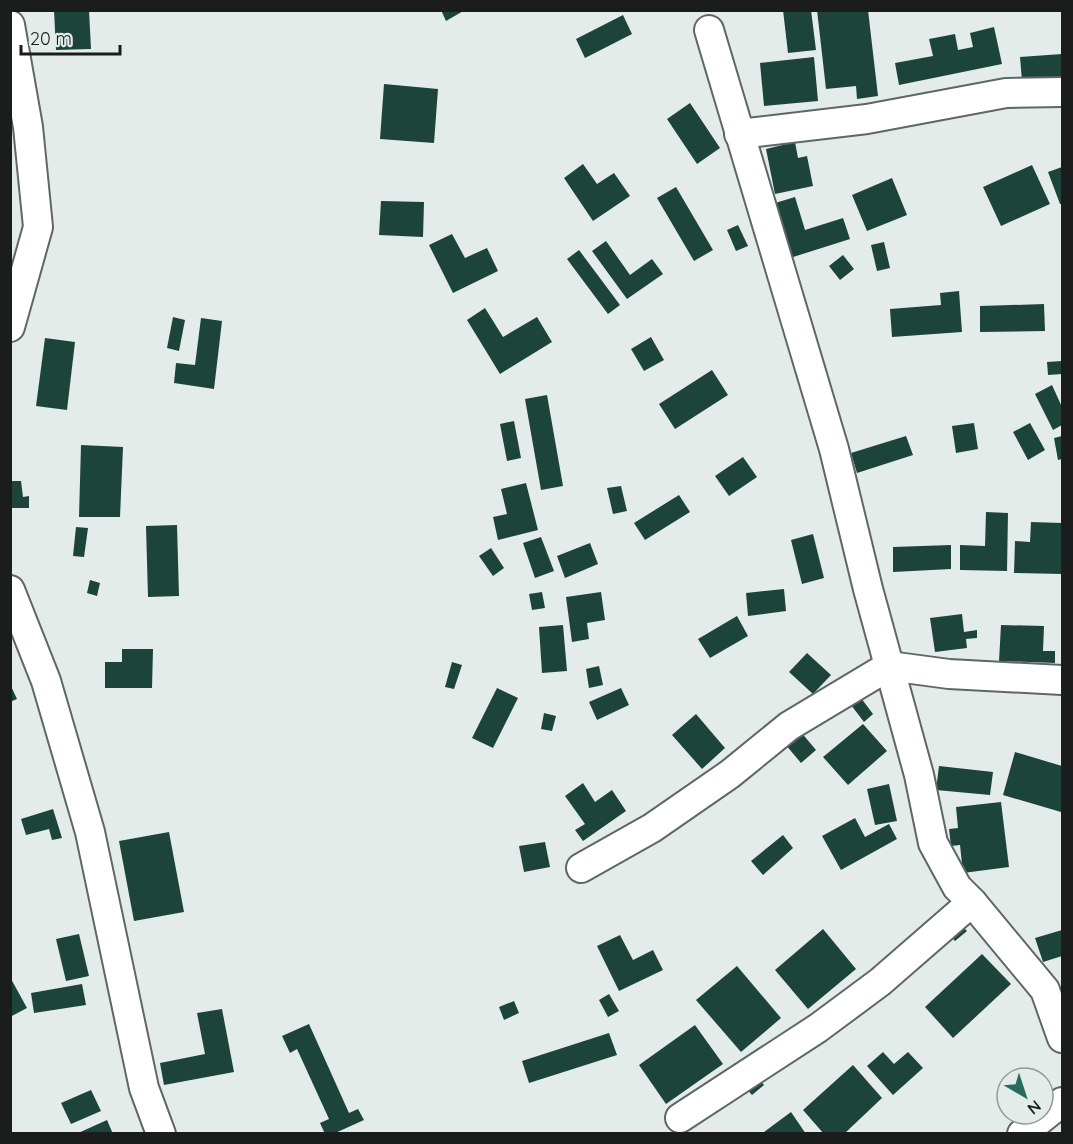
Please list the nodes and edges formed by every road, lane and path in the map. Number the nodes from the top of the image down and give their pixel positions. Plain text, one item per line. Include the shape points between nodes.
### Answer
1 (10, 25) edge
2 (709, 30) dead end
3 (1062, 92) edge
4 (739, 134) junction
5 (10, 327) edge
6 (10, 590) edge
7 (889, 666) junction
8 (1062, 680) edge
9 (581, 868) dead end
10 (972, 902) junction
11 (1062, 1038) edge
12 (1062, 1102) edge
13 (680, 1118) dead end
14 (161, 1134) edge
15 (1022, 1134) edge

1 - 5 street via 28,127 38,227
2 - 4 street
3 - 4 street via 1006,93 867,119
4 - 7 street via 834,449
6 - 14 street via 46,681 90,832 144,1088
7 - 8 street via 949,674
7 - 9 street via 789,726 730,774 652,828
7 - 10 street via 933,843 957,886
10 - 11 street via 1045,990
10 - 13 street via 880,982 819,1028
12 - 15 street

